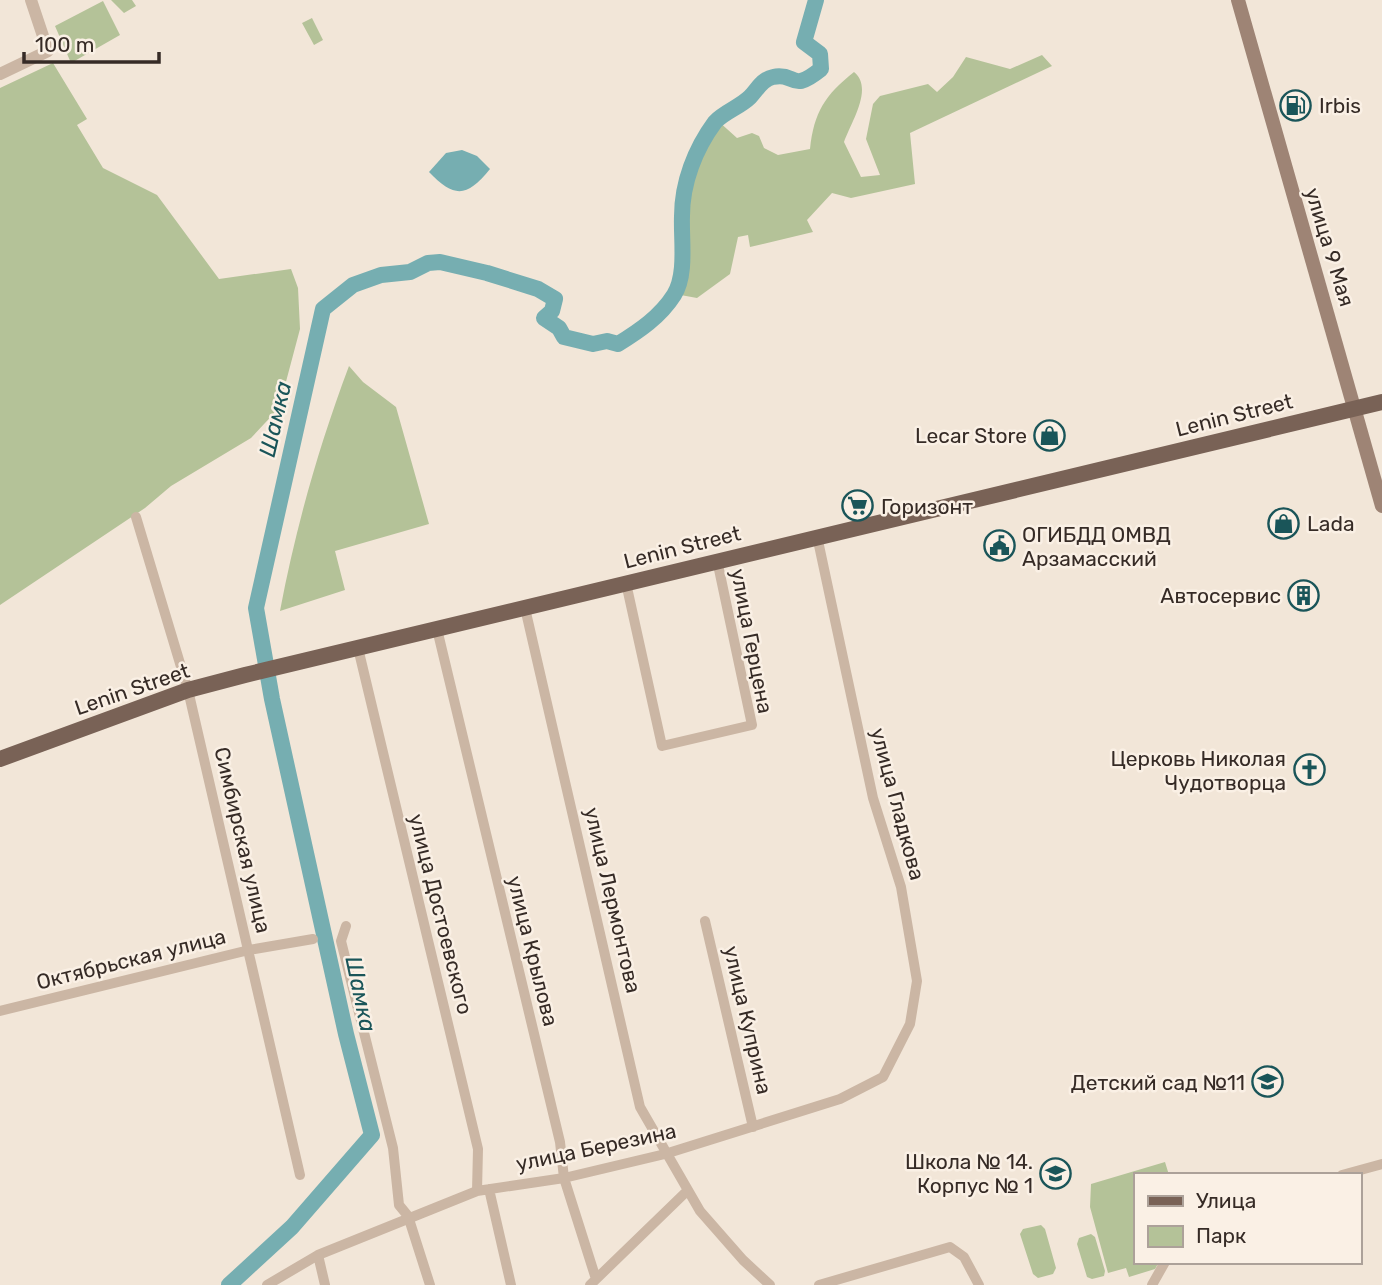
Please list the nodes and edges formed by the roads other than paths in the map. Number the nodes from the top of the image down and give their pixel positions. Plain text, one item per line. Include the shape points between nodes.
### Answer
1 (31, 0) edge
2 (1238, 0) edge
3 (0, 74) edge
4 (1382, 402) edge
5 (1356, 407) junction
6 (1382, 506) edge
7 (136, 517) dead end
8 (817, 536) junction
9 (717, 560) junction
10 (626, 583) junction
11 (524, 608) junction
12 (437, 629) junction
13 (358, 648) junction
14 (188, 690) junction
15 (0, 759) edge
16 (705, 921) dead end
17 (341, 933) dead end
18 (313, 939) dead end
19 (249, 950) junction
20 (0, 1011) edge
21 (883, 1077) joint
22 (753, 1127) junction
23 (665, 1154) junction
24 (1382, 1164) edge
25 (1349, 1173) edge
26 (300, 1175) dead end
27 (564, 1178) junction
28 (489, 1189) junction
29 (477, 1191) junction
30 (687, 1191) junction
31 (408, 1216) junction
32 (318, 1255) junction
33 (1164, 1264) edge
34 (593, 1282) edge
35 (267, 1285) edge
36 (324, 1285) edge
37 (430, 1285) edge
38 (511, 1285) edge
39 (770, 1285) edge
40 (819, 1285) edge
41 (979, 1285) edge
42 (1152, 1285) edge

1 - 3 street via 48,51
2 - 5 main road, улица 9 Мая
4 - 5 main road, Lenin Street
5 - 6 main road, улица 9 Мая
5 - 8 main road, Lenin Street
7 - 14 street, Симбирская улица
8 - 9 main road, Lenin Street
8 - 21 street, улица Гладкова via 873,798 901,887 917,981 910,1024
9 - 10 main road, Lenin Street
9 - 10 street, улица Герцена via 752,725 662,746
10 - 11 main road, Lenin Street
11 - 12 main road, Lenin Street
11 - 23 street, улица Лермонтова via 640,1107
12 - 13 main road, Lenin Street
12 - 27 street, улица Крылова via 560,1142
13 - 14 main road, Lenin Street
13 - 29 street, улица Достоевского via 478,1149
14 - 15 main road, Lenin Street
14 - 19 street, Симбирская улица
16 - 22 street, улица Куприна
17 - 31 street via 393,1148 399,1205
18 - 19 street, Октябрьская улица
19 - 20 street, Октябрьская улица
19 - 26 street, Симбирская улица
21 - 22 street, улица Березина via 840,1099
22 - 23 street, улица Березина
23 - 27 street, улица Березина
23 - 30 street, улица Лермонтова
24 - 25 street
27 - 28 street, улица Березина
27 - 34 street, улица Крылова
28 - 29 street, улица Березина
28 - 38 street
29 - 31 street, улица Березина
30 - 34 street
30 - 39 street, улица Лермонтова via 729,1244
31 - 32 street, улица Березина
31 - 37 street
32 - 35 street, улица Березина
32 - 36 street
33 - 42 street
40 - 41 street via 950,1247 964,1257

